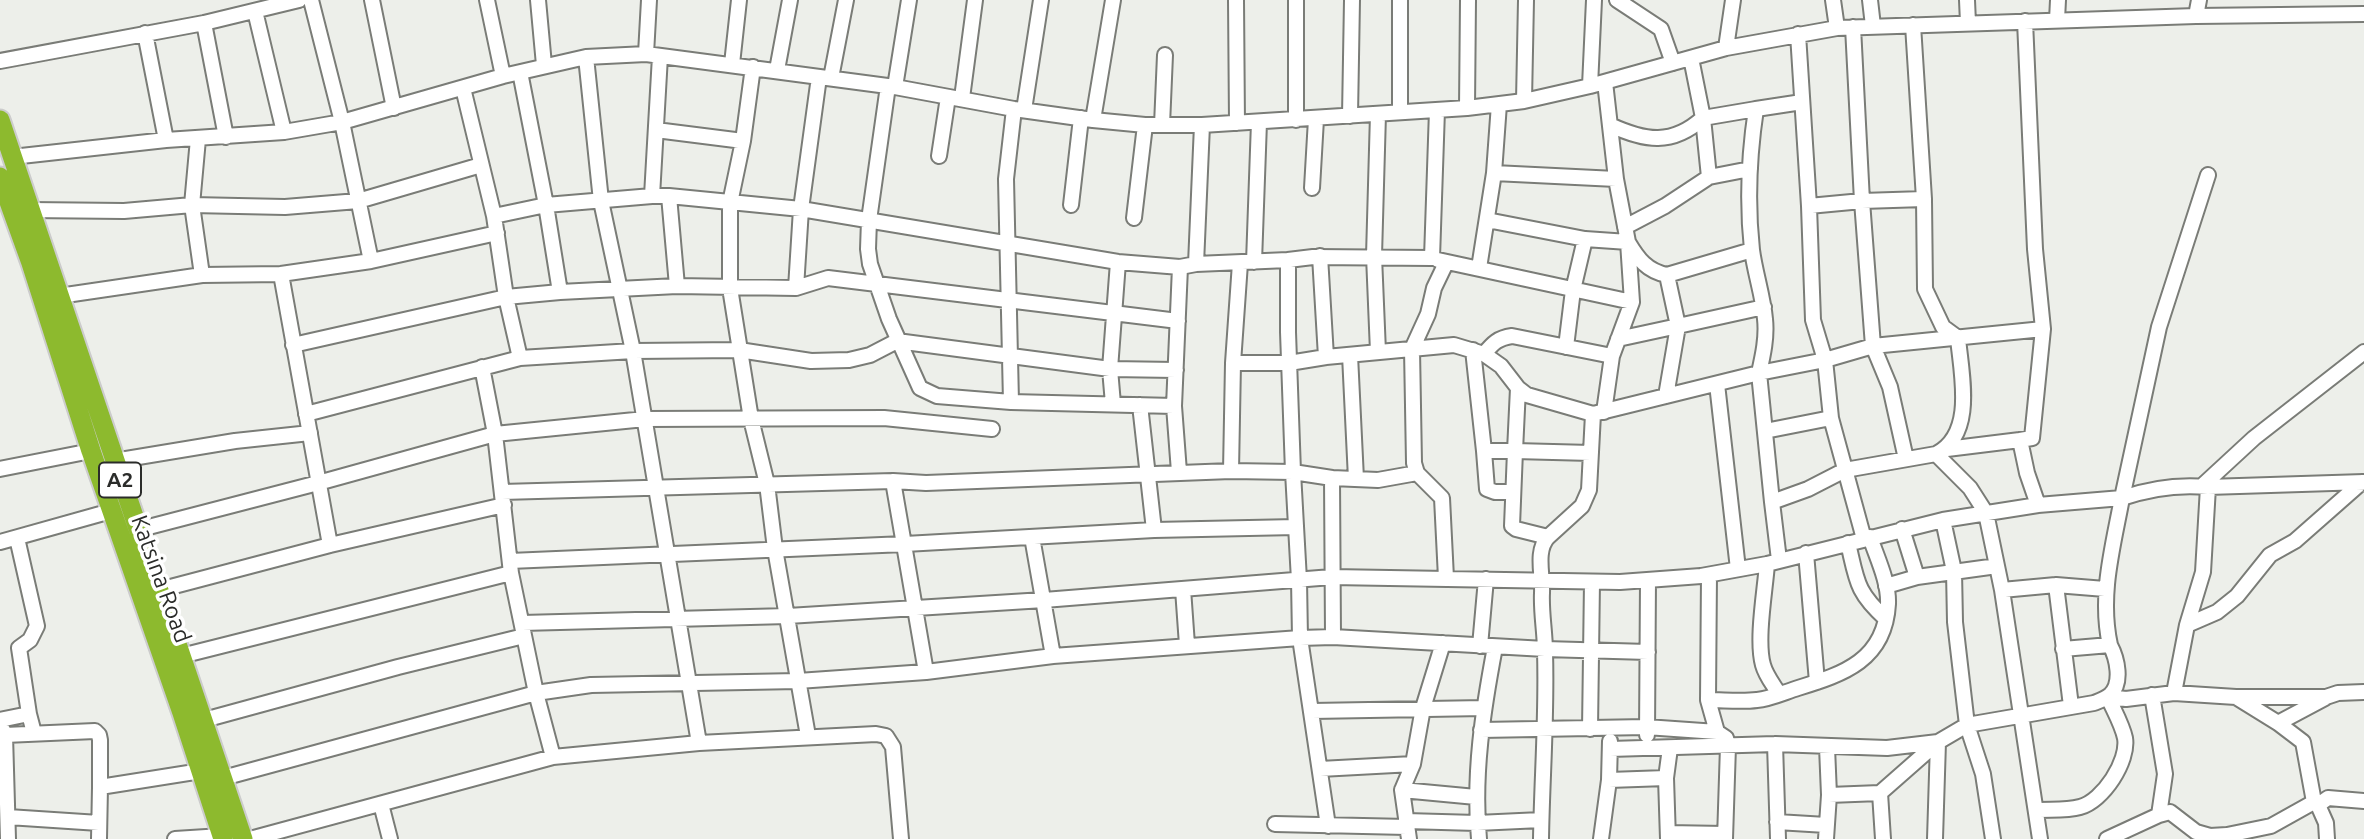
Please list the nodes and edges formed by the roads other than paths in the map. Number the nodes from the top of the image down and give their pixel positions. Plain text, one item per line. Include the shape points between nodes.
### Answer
1 (299, 0) edge
2 (311, 0) edge
3 (372, 0) edge
4 (487, 0) edge
5 (538, 0) edge
6 (649, 0) edge
7 (739, 0) edge
8 (790, 0) edge
9 (846, 0) edge
10 (909, 0) edge
11 (975, 0) edge
12 (1041, 0) edge
13 (1113, 0) edge
14 (1236, 0) edge
15 (1296, 0) edge
16 (1352, 0) edge
17 (1400, 0) edge
18 (1468, 0) edge
19 (1526, 0) edge
20 (1594, 0) edge
21 (1617, 0) edge
22 (1733, 0) edge
23 (1833, 0) edge
24 (1870, 0) edge
25 (1967, 0) edge
26 (2058, 0) edge
27 (2199, 0) edge
28 (256, 11) junction
29 (2364, 15) edge
30 (2196, 16) junction
31 (2057, 20) junction
32 (2025, 21) junction
33 (204, 23) junction
34 (1968, 23) junction
35 (1913, 25) junction
36 (1873, 26) junction
37 (1853, 27) junction
38 (1837, 28) junction
39 (145, 33) junction
40 (1798, 34) junction
41 (1726, 48) junction
42 (653, 55) junction
43 (1165, 55) dead end
44 (586, 57) junction
45 (1691, 58) junction
46 (0, 61) edge
47 (1673, 63) junction
48 (732, 64) junction
49 (544, 65) junction
50 (753, 67) junction
51 (777, 70) junction
52 (520, 72) junction
53 (503, 76) junction
54 (825, 78) junction
55 (1605, 82) junction
56 (892, 86) junction
57 (1590, 86) junction
58 (463, 88) junction
59 (955, 97) junction
60 (1524, 101) junction
61 (1802, 102) junction
62 (1499, 104) junction
63 (394, 108) junction
64 (1467, 108) junction
65 (1019, 109) junction
66 (1437, 110) junction
67 (1756, 110) junction
68 (1400, 112) junction
69 (1378, 114) junction
70 (1350, 116) junction
71 (1316, 118) junction
72 (1703, 118) junction
73 (1087, 119) junction
74 (0, 120) edge
75 (1296, 120) junction
76 (342, 122) junction
77 (1259, 122) junction
78 (1237, 123) junction
79 (1145, 125) junction
80 (1161, 125) junction
81 (1202, 125) junction
82 (1610, 125) junction
83 (656, 130) junction
84 (284, 132) junction
85 (226, 137) junction
86 (198, 139) junction
87 (166, 140) junction
88 (743, 141) junction
89 (939, 156) dead end
90 (481, 165) junction
91 (1750, 169) junction
92 (7, 170) edge
93 (1494, 173) junction
94 (2208, 175) dead end
95 (1709, 177) junction
96 (1616, 179) junction
97 (1312, 188) dead end
98 (652, 196) junction
99 (669, 196) junction
100 (1924, 200) junction
101 (358, 201) junction
102 (601, 201) junction
103 (1862, 201) junction
104 (730, 204) junction
105 (192, 205) junction
106 (546, 205) junction
107 (1071, 205) dead end
108 (1809, 206) junction
109 (801, 209) junction
110 (29, 210) junction
111 (494, 216) junction
112 (1134, 218) dead end
113 (869, 220) junction
114 (1487, 220) junction
115 (1625, 226) junction
116 (497, 233) junction
117 (1585, 239) junction
118 (1628, 242) junction
119 (1006, 244) junction
120 (1752, 250) junction
121 (1374, 256) junction
122 (1320, 257) junction
123 (1432, 258) junction
124 (1288, 260) junction
125 (371, 261) junction
126 (1118, 262) junction
127 (1247, 262) junction
128 (1447, 263) junction
129 (1196, 264) junction
130 (1180, 267) junction
131 (1479, 268) junction
132 (281, 274) junction
133 (202, 275) junction
134 (1667, 275) junction
135 (876, 283) junction
136 (677, 286) junction
137 (621, 288) junction
138 (730, 288) junction
139 (796, 288) junction
140 (1573, 290) junction
141 (560, 292) junction
142 (59, 296) junction
143 (506, 297) junction
144 (1009, 300) junction
145 (1632, 302) junction
146 (1764, 307) junction
147 (1114, 314) junction
148 (1178, 321) junction
149 (1678, 326) junction
150 (2043, 329) junction
151 (1618, 338) junction
152 (1958, 338) junction
153 (897, 341) junction
154 (293, 345) junction
155 (1873, 346) junction
156 (1566, 347) junction
157 (1412, 349) junction
158 (739, 350) junction
159 (633, 351) junction
160 (1378, 352) junction
161 (1479, 352) junction
162 (2364, 352) edge
163 (1011, 355) junction
164 (1350, 355) junction
165 (1612, 356) junction
166 (1325, 357) junction
167 (520, 358) junction
168 (1825, 360) junction
169 (1233, 363) junction
170 (1289, 363) junction
171 (482, 367) junction
172 (1110, 369) junction
173 (1176, 370) junction
174 (1759, 373) junction
175 (1717, 384) junction
176 (1518, 388) junction
177 (1666, 396) junction
178 (1010, 402) junction
179 (1113, 404) junction
180 (1140, 405) junction
181 (1174, 406) junction
182 (1598, 413) junction
183 (306, 414) junction
184 (1831, 418) junction
185 (645, 419) junction
186 (751, 419) junction
187 (992, 429) dead end
188 (1765, 432) junction
189 (310, 433) junction
190 (495, 433) junction
191 (2020, 439) junction
192 (91, 451) junction
193 (1483, 451) junction
194 (1515, 451) junction
195 (1941, 451) junction
196 (1591, 453) junction
197 (1906, 459) junction
198 (114, 461) junction
199 (0, 469) edge
200 (1845, 470) junction
201 (1231, 471) junction
202 (1179, 472) junction
203 (1293, 472) junction
204 (1147, 473) junction
205 (1418, 473) junction
206 (1332, 478) junction
207 (1356, 479) junction
208 (893, 481) junction
209 (2363, 482) edge
210 (318, 483) junction
211 (767, 484) junction
212 (655, 486) junction
213 (2205, 486) junction
214 (1513, 492) junction
215 (503, 498) junction
216 (2122, 498) junction
217 (1772, 502) junction
218 (2038, 505) junction
219 (111, 511) junction
220 (1986, 513) junction
221 (1943, 520) junction
222 (1296, 527) junction
223 (1902, 529) junction
224 (137, 530) junction
225 (1154, 530) junction
226 (1032, 537) junction
227 (1548, 537) junction
228 (18, 538) junction
229 (1867, 538) junction
230 (0, 542) edge
231 (1848, 543) junction
232 (905, 544) junction
233 (330, 545) junction
234 (775, 549) junction
235 (1806, 553) junction
236 (667, 554) junction
237 (1773, 562) junction
238 (1997, 566) junction
239 (510, 567) junction
240 (1738, 569) junction
241 (1954, 571) junction
242 (1709, 575) junction
243 (1332, 577) junction
244 (1917, 577) junction
245 (1446, 578) junction
246 (1486, 579) junction
247 (1299, 580) junction
248 (1648, 580) junction
249 (1542, 581) junction
250 (1592, 582) junction
251 (2056, 585) junction
252 (1886, 586) junction
253 (1183, 589) junction
254 (2105, 589) junction
255 (159, 590) junction
256 (2002, 590) junction
257 (1044, 600) junction
258 (916, 608) junction
259 (788, 616) junction
260 (678, 619) junction
261 (1886, 619) junction
262 (2187, 625) junction
263 (523, 630) junction
264 (1334, 637) junction
265 (1300, 638) junction
266 (1443, 643) junction
267 (1186, 645) junction
268 (2110, 645) junction
269 (1488, 646) junction
270 (1545, 649) junction
271 (2063, 649) junction
272 (1591, 651) junction
273 (1648, 652) junction
274 (181, 656) junction
275 (1053, 656) junction
276 (926, 671) junction
277 (1767, 676) junction
278 (798, 681) junction
279 (689, 682) junction
280 (1817, 682) junction
281 (2364, 692) edge
282 (536, 693) junction
283 (2174, 693) junction
284 (1779, 694) junction
285 (2152, 695) junction
286 (2108, 697) junction
287 (2236, 697) junction
288 (2326, 698) junction
289 (1708, 699) junction
290 (1758, 700) junction
291 (2071, 706) junction
292 (1423, 708) junction
293 (1484, 708) junction
294 (2304, 710) junction
295 (1312, 711) junction
296 (29, 714) junction
297 (2020, 715) junction
298 (204, 720) junction
299 (2278, 723) junction
300 (1967, 725) junction
301 (2, 726) edge
302 (1646, 727) junction
303 (1543, 729) junction
304 (1590, 729) junction
305 (1610, 729) junction
306 (1481, 730) junction
307 (1717, 732) junction
308 (34, 733) junction
309 (808, 736) junction
310 (1938, 742) junction
311 (2303, 742) junction
312 (699, 743) junction
313 (1775, 744) junction
314 (1728, 746) junction
315 (1647, 747) junction
316 (1827, 747) junction
317 (1610, 748) junction
318 (1670, 748) junction
319 (553, 757) junction
320 (1413, 764) junction
321 (1320, 769) junction
322 (201, 771) junction
323 (223, 778) junction
324 (1666, 778) junction
325 (1609, 780) junction
326 (100, 787) junction
327 (1402, 790) junction
328 (1880, 793) junction
329 (1829, 795) junction
330 (1476, 797) junction
331 (2364, 801) edge
332 (2316, 803) junction
333 (381, 804) junction
334 (2036, 810) junction
335 (2160, 815) junction
336 (8, 817) junction
337 (1541, 820) junction
338 (1777, 821) junction
339 (99, 823) junction
340 (1477, 823) junction
341 (1275, 824) dead end
342 (1328, 826) junction
343 (2263, 828) junction
344 (1408, 829) edge
345 (1826, 832) edge
346 (293, 833) edge
347 (1668, 836) edge
348 (1726, 837) edge
349 (223, 838) edge
350 (8, 839) edge
351 (99, 839) edge
352 (175, 839) edge
353 (243, 839) edge
354 (250, 839) edge
355 (390, 839) edge
356 (901, 839) edge
357 (1479, 839) edge
358 (1541, 839) edge
359 (1601, 839) edge
360 (1778, 839) edge
361 (1884, 839) edge
362 (1935, 839) edge
363 (1993, 839) edge
364 (2040, 839) edge
365 (2107, 839) edge
366 (2252, 839) edge
367 (2327, 839) edge

1 - 28 street
2 - 76 street
3 - 63 street
4 - 53 street
5 - 49 street
6 - 42 street
7 - 48 street
8 - 51 street
9 - 54 street
10 - 56 street
11 - 59 street
12 - 65 street
13 - 73 street
14 - 78 street
15 - 75 street
16 - 70 street
17 - 68 street
18 - 64 street
19 - 60 street
20 - 57 street
21 - 47 street via 1661,29
22 - 41 street
23 - 38 street
24 - 36 street
25 - 34 street
26 - 31 street
27 - 30 street
28 - 33 street
28 - 84 street
29 - 30 street
30 - 31 street
31 - 32 street
32 - 34 street
32 - 150 street
33 - 39 street
33 - 85 street
34 - 35 street
35 - 36 street
35 - 100 street
36 - 37 street
37 - 38 street
37 - 103 street
38 - 40 street
39 - 46 street
39 - 87 street
40 - 41 street
40 - 61 street
41 - 45 street
42 - 44 street
42 - 48 street
42 - 83 street
43 - 80 street
44 - 49 street
44 - 102 street
45 - 47 street
45 - 72 street
47 - 55 street
48 - 50 street
49 - 52 street
50 - 51 street
50 - 88 street
51 - 54 street
52 - 53 street
52 - 106 street
53 - 58 street
54 - 56 street
54 - 109 street
55 - 57 street
55 - 82 street
56 - 59 street
56 - 113 street
57 - 60 street
58 - 63 street
58 - 90 street
59 - 65 street
59 - 89 street
60 - 62 street
61 - 67 street
61 - 108 street
62 - 64 street
62 - 93 street
63 - 76 street
64 - 66 street
65 - 73 street
65 - 119 street via 1006,179
66 - 68 street
66 - 123 street
67 - 72 street
67 - 91 street
68 - 69 street
69 - 70 street
69 - 121 street
70 - 71 street
71 - 75 street
71 - 97 street
72 - 82 street via 1689,131 1650,139
72 - 95 street
73 - 79 street
73 - 107 street
74 - 92 highway, A2
75 - 77 street
76 - 84 street
76 - 101 street
77 - 78 street
77 - 127 street
78 - 81 street
79 - 80 street
79 - 112 street
80 - 81 street
81 - 129 street
82 - 96 street
83 - 88 street
83 - 98 street
84 - 85 street
85 - 86 street
86 - 87 street
86 - 105 street
87 - 92 street
88 - 104 street
90 - 101 street
90 - 111 street
91 - 95 street
91 - 120 street
92 - 110 highway, A2
92 - 192 highway, Katsina Road / A2
93 - 96 street
93 - 114 street
94 - 216 street via 2159,327
95 - 115 street
96 - 115 street
98 - 99 street
98 - 102 street
99 - 104 street
99 - 136 street
100 - 103 street
100 - 152 street via 1925,289 1943,327
101 - 105 street
101 - 125 street
102 - 106 street
102 - 137 street
103 - 108 street
103 - 155 street
104 - 109 street
104 - 138 street
105 - 110 street via 124,211
105 - 133 street
106 - 111 street
106 - 141 street
108 - 168 street via 1812,320
109 - 113 street
109 - 139 street
110 - 142 highway, A2
111 - 116 street
113 - 119 street
113 - 135 street via 868,249
114 - 117 street
114 - 131 street
115 - 118 street
116 - 125 street
116 - 143 street
117 - 118 street
117 - 140 street
118 - 134 street via 1645,266
118 - 145 street
119 - 126 street
119 - 144 street
120 - 134 street
120 - 146 street
121 - 122 street
121 - 123 street
121 - 160 street
122 - 124 street
122 - 166 street
123 - 128 street
124 - 127 street
124 - 170 street
125 - 132 street
126 - 130 street
126 - 147 street
127 - 129 street
127 - 169 street
128 - 131 street
128 - 157 street
129 - 130 street
130 - 148 street
131 - 140 street
132 - 133 street
132 - 154 street
133 - 142 street
134 - 149 street
135 - 139 street via 828,278
135 - 144 street
135 - 153 street
136 - 137 street
136 - 138 street
137 - 141 street
137 - 159 street
138 - 139 street
138 - 158 street
140 - 145 street
140 - 156 street
141 - 143 street
142 - 198 highway, A2
143 - 154 street
143 - 167 street
144 - 147 street
144 - 163 street
145 - 151 street
146 - 149 street
146 - 174 street via 1765,344
147 - 148 street
147 - 172 street
148 - 173 street
149 - 151 street
149 - 177 street
150 - 152 street
150 - 191 street via 2032,438
151 - 165 street
152 - 155 street
152 - 195 street via 1964,404 1956,433
153 - 158 street via 849,360 811,361
153 - 163 street
153 - 178 street via 920,388 928,393
154 - 183 street
155 - 168 street
155 - 197 street via 1890,387
156 - 161 street via 1512,335
156 - 165 street
157 - 160 street
157 - 161 street via 1454,345
157 - 205 street
158 - 159 street
158 - 186 street
159 - 167 street
159 - 185 street
160 - 164 street
161 - 176 street via 1502,366
161 - 193 street
162 - 213 street via 2253,438
163 - 172 street
163 - 178 street
164 - 166 street
164 - 207 street
165 - 182 street
166 - 170 street
167 - 171 street
168 - 174 street
168 - 184 street
169 - 170 street
169 - 201 street
170 - 203 street
171 - 183 street
171 - 190 street
172 - 173 street
172 - 179 street
173 - 181 street
174 - 175 street
174 - 188 street
175 - 177 street
175 - 240 street
176 - 182 street via 1527,395
176 - 194 street
177 - 182 street
178 - 179 street
179 - 180 street
180 - 181 street
180 - 204 street
181 - 202 street
182 - 196 street
183 - 189 street
184 - 188 street
184 - 200 street
185 - 186 street
185 - 190 street
185 - 212 street
186 - 187 street via 884,418
186 - 211 street
188 - 217 street
189 - 198 street
189 - 210 street
190 - 210 street
190 - 215 street
191 - 195 street
191 - 218 street
192 - 199 street
192 - 219 highway, Katsina Road / A2
193 - 194 street
193 - 214 street via 1487,489
194 - 196 street
194 - 214 street
195 - 197 street
195 - 220 street
196 - 227 street via 1586,500
197 - 200 street
198 - 224 highway, A2
200 - 217 street
200 - 229 street
201 - 202 street
201 - 203 street
202 - 204 street
203 - 206 street
203 - 222 street
204 - 208 street
204 - 225 street
205 - 207 street
205 - 245 street via 1442,498
206 - 207 street
206 - 243 street
208 - 211 street
208 - 232 street
209 - 213 street
209 - 262 street via 2295,541 2270,555 2237,596 2217,612
210 - 224 street
210 - 233 street
211 - 212 street
211 - 234 street
212 - 215 street
212 - 236 street
213 - 216 street via 2167,486
213 - 262 street via 2203,572
214 - 227 street via 1513,526
215 - 233 street
215 - 239 street
216 - 218 street
216 - 254 street
217 - 237 street
218 - 220 street
219 - 228 street
219 - 322 highway, Katsina Road / A2
220 - 221 street
220 - 238 street
221 - 223 street
221 - 241 street
222 - 225 street
222 - 247 street
223 - 229 street
223 - 244 street
224 - 255 highway, A2
225 - 226 street
226 - 232 street
226 - 257 street
227 - 249 street via 1541,549
228 - 230 street
228 - 296 street via 37,626 19,648
229 - 231 street
229 - 252 street
231 - 235 street
231 - 261 street via 1864,598
232 - 234 street
232 - 258 street
233 - 255 street
234 - 236 street
234 - 259 street
235 - 237 street
235 - 280 street
236 - 239 street
236 - 260 street
237 - 240 street
237 - 277 street via 1761,650
238 - 241 street
238 - 256 street
239 - 263 street
239 - 274 street
240 - 242 street
241 - 244 street
241 - 300 street
242 - 248 street
242 - 289 street
243 - 245 street
243 - 247 street
243 - 264 street
244 - 252 street
245 - 246 street
246 - 249 street
246 - 269 street
247 - 253 street
247 - 265 street
248 - 250 street
248 - 273 street
249 - 250 street
249 - 270 street
250 - 272 street
251 - 254 street
251 - 256 street
251 - 271 street
252 - 261 street
253 - 257 street
253 - 267 street
254 - 268 street
255 - 274 highway, A2
256 - 297 street
257 - 258 street
257 - 275 street
258 - 259 street
258 - 276 street
259 - 260 street
259 - 278 street
260 - 263 street
260 - 279 street
261 - 280 street via 1869,655 1855,667
262 - 283 street
263 - 282 street
263 - 298 street
264 - 265 street
264 - 266 street
265 - 267 street
265 - 295 street
266 - 269 street
266 - 292 street
267 - 275 street
268 - 271 street
268 - 286 street via 2116,682
269 - 270 street
269 - 293 street
270 - 272 street
270 - 303 street
271 - 291 street
272 - 273 street
272 - 304 street
273 - 302 street
274 - 298 highway, A2
275 - 276 street
276 - 278 street
277 - 284 street
277 - 290 street
278 - 279 street
278 - 309 street
279 - 282 street via 591,685
279 - 312 street
280 - 284 street
281 - 288 street
282 - 319 street
282 - 323 street
283 - 285 street
283 - 287 street
284 - 290 street
285 - 286 street
285 - 335 street via 2165,774
286 - 291 street
286 - 334 street via 2125,736 2120,768 2086,805
287 - 288 street
287 - 299 street
288 - 294 street
289 - 290 street
289 - 307 street
291 - 297 street
292 - 293 street
292 - 295 street
292 - 320 street
293 - 306 street
294 - 299 street
294 - 311 street
295 - 321 street
296 - 301 street
296 - 308 street
297 - 300 street
297 - 334 street
298 - 323 highway, A2
299 - 311 street
300 - 310 street
300 - 363 street via 1983,774
301 - 308 street
301 - 336 street
302 - 305 street
302 - 307 street
302 - 315 street
303 - 304 street
303 - 306 street
303 - 337 street
304 - 305 street
305 - 317 street
306 - 330 street
307 - 314 street
308 - 326 street via 94,731 100,735
309 - 312 street
309 - 356 street via 886,736 896,766
310 - 316 street via 1887,748
310 - 328 street
310 - 362 street
311 - 332 street
312 - 319 street
313 - 314 street
313 - 316 street
313 - 338 street
314 - 318 street
314 - 348 street
315 - 317 street
315 - 318 street
316 - 329 street
317 - 325 street
318 - 324 street
319 - 333 street
320 - 321 street
320 - 327 street
321 - 342 street
322 - 326 street
322 - 349 highway, Katsina Road / A2
323 - 353 highway, A2
324 - 325 street
324 - 347 street
325 - 359 street
326 - 339 street
327 - 330 street
327 - 344 street
328 - 329 street
328 - 361 street
329 - 345 street
330 - 340 street
331 - 332 street via 2328,798
332 - 343 street
332 - 367 street via 2326,823
333 - 346 street
333 - 355 street
334 - 364 street
335 - 343 street via 2170,812 2196,832 2210,836
335 - 365 street
336 - 339 street
336 - 350 street
337 - 340 street
337 - 358 street
338 - 345 street
338 - 360 street
339 - 351 street
340 - 344 street
340 - 357 street
341 - 342 street
342 - 344 street
343 - 366 street
346 - 354 street
347 - 348 street
349 - 352 street

